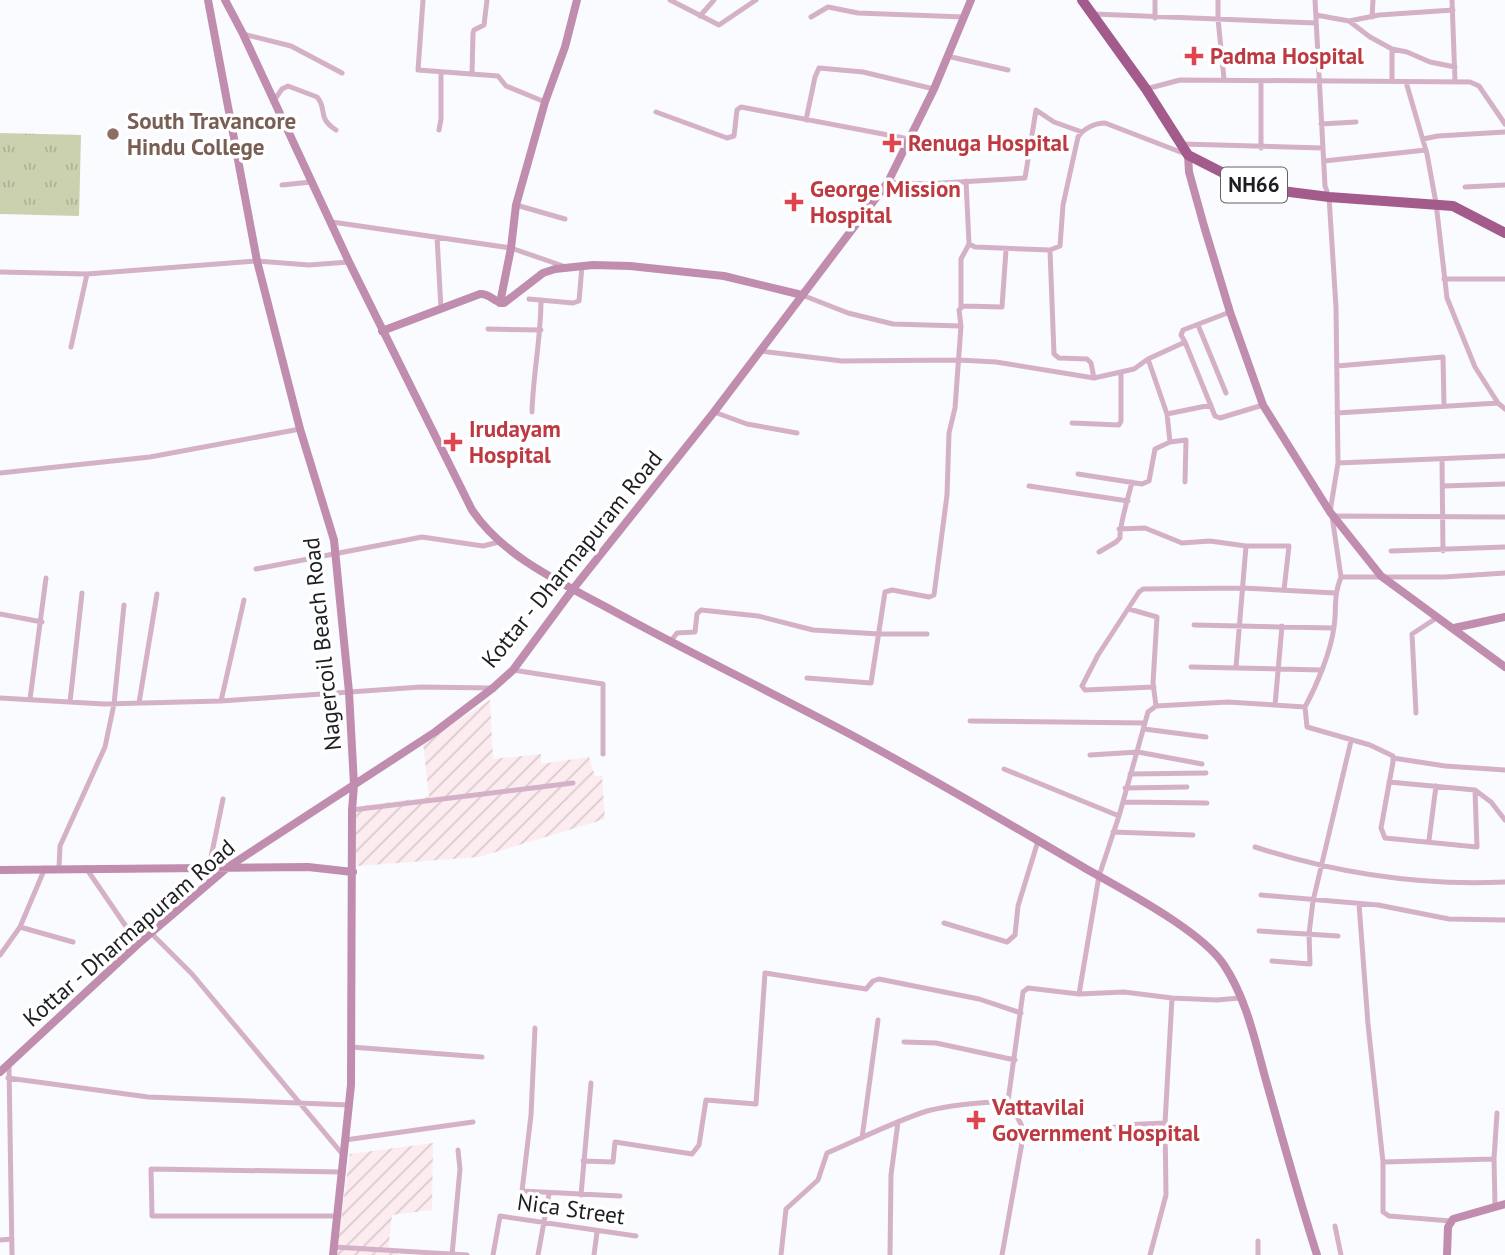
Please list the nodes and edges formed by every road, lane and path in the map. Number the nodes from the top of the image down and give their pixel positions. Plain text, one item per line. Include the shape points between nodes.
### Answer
1 (208, 0) edge
2 (225, 0) edge
3 (423, 0) edge
4 (487, 0) edge
5 (576, 0) edge
6 (670, 0) edge
7 (714, 0) edge
8 (756, 0) edge
9 (971, 0) edge
10 (1083, 0) edge
11 (1154, 0) edge
12 (1218, 0) edge
13 (1315, 0) edge
14 (1373, 0) edge
15 (1452, 0) edge
16 (1453, 10) junction
17 (1094, 14) junction
18 (700, 16) junction
19 (811, 17) dead end
20 (964, 17) junction
21 (1372, 17) junction
22 (1155, 18) junction
23 (1218, 19) junction
24 (1316, 19) junction
25 (1349, 21) junction
26 (243, 34) junction
27 (1392, 49) junction
28 (947, 56) junction
29 (1455, 67) junction
30 (1009, 70) dead end
31 (342, 73) dead end
32 (441, 73) junction
33 (472, 74) junction
34 (1224, 79) junction
35 (1261, 81) junction
36 (1392, 81) junction
37 (1455, 81) junction
38 (1319, 82) junction
39 (1406, 82) junction
40 (934, 89) junction
41 (1146, 89) junction
42 (273, 102) junction
43 (545, 102) junction
44 (656, 112) dead end
45 (806, 120) junction
46 (1356, 122) dead end
47 (1321, 124) junction
48 (1505, 124) edge
49 (336, 130) dead end
50 (439, 130) dead end
51 (1082, 132) junction
52 (1505, 132) edge
53 (909, 139) junction
54 (1423, 139) junction
55 (1182, 144) junction
56 (1261, 148) junction
57 (1323, 148) junction
58 (1426, 150) junction
59 (1188, 155) junction
60 (1324, 161) junction
61 (966, 181) junction
62 (311, 182) junction
63 (888, 182) junction
64 (282, 185) dead end
65 (1505, 185) edge
66 (1465, 187) dead end
67 (1329, 197) junction
68 (1436, 203) junction
69 (516, 205) junction
70 (565, 219) dead end
71 (332, 222) junction
72 (1505, 233) edge
73 (437, 237) junction
74 (969, 244) junction
75 (511, 248) junction
76 (1006, 250) junction
77 (1050, 250) junction
78 (257, 261) junction
79 (349, 262) junction
80 (582, 266) junction
81 (566, 268) junction
82 (0, 272) edge
83 (87, 274) junction
84 (1444, 279) junction
85 (1505, 279) edge
86 (802, 295) junction
87 (529, 299) dead end
88 (541, 300) junction
89 (500, 303) junction
90 (961, 307) junction
91 (441, 309) junction
92 (1230, 312) junction
93 (1198, 325) junction
94 (961, 326) junction
95 (488, 329) dead end
96 (541, 330) junction
97 (382, 331) junction
98 (1185, 342) junction
99 (71, 347) dead end
100 (760, 351) junction
101 (1148, 359) junction
102 (959, 360) junction
103 (1336, 366) junction
104 (1121, 373) junction
105 (1094, 377) junction
106 (1226, 393) dead end
107 (1498, 403) junction
108 (1211, 405) junction
109 (1263, 405) junction
110 (1444, 405) junction
111 (1505, 409) edge
112 (714, 411) junction
113 (532, 412) dead end
114 (1336, 413) junction
115 (1167, 414) junction
116 (1072, 423) dead end
117 (300, 429) junction
118 (797, 433) dead end
119 (1170, 442) junction
120 (1505, 456) edge
121 (1442, 459) junction
122 (1338, 463) junction
123 (0, 473) edge
124 (1079, 474) dead end
125 (1132, 482) junction
126 (1185, 482) dead end
127 (1505, 484) edge
128 (1029, 486) dead end
129 (1443, 486) junction
130 (1128, 501) junction
131 (1331, 514) junction
132 (1444, 516) junction
133 (1505, 517) edge
134 (1119, 529) junction
135 (499, 542) junction
136 (1245, 546) junction
137 (1505, 547) edge
138 (1391, 551) dead end
139 (1443, 551) junction
140 (1099, 552) dead end
141 (335, 555) junction
142 (256, 569) dead end
143 (1505, 573) edge
144 (1381, 576) junction
145 (1341, 577) junction
146 (46, 578) dead end
147 (1242, 587) junction
148 (573, 589) junction
149 (1284, 590) junction
150 (82, 593) dead end
151 (1335, 593) junction
152 (156, 594) dead end
153 (244, 600) dead end
154 (124, 605) dead end
155 (1129, 609) junction
156 (0, 614) edge
157 (1438, 617) junction
158 (1505, 617) edge
159 (41, 622) junction
160 (1194, 625) dead end
161 (1238, 625) junction
162 (1282, 626) junction
163 (1334, 628) junction
164 (1454, 628) junction
165 (879, 634) junction
166 (927, 634) dead end
167 (670, 642) junction
168 (1505, 656) edge
169 (1495, 658) junction
170 (1191, 667) dead end
171 (1236, 667) junction
172 (1505, 667) edge
173 (1276, 669) junction
174 (513, 670) junction
175 (1321, 670) junction
176 (807, 678) dead end
177 (1154, 687) junction
178 (493, 688) junction
179 (349, 692) junction
180 (0, 698) edge
181 (30, 699) junction
182 (221, 701) junction
183 (70, 702) junction
184 (139, 703) junction
185 (114, 704) junction
186 (1275, 705) junction
187 (1156, 706) junction
188 (1306, 707) junction
189 (1416, 713) dead end
190 (970, 721) dead end
191 (1144, 726) junction
192 (1206, 737) dead end
193 (1351, 741) junction
194 (1138, 752) junction
195 (603, 754) dead end
196 (1090, 755) dead end
197 (1393, 758) junction
198 (1202, 764) dead end
199 (1004, 769) dead end
200 (1505, 770) edge
201 (1206, 773) dead end
202 (1130, 774) junction
203 (1389, 782) junction
204 (573, 783) dead end
205 (354, 785) junction
206 (1436, 786) junction
207 (1125, 788) junction
208 (1187, 788) dead end
209 (1475, 790) junction
210 (223, 799) dead end
211 (1123, 802) junction
212 (1207, 803) dead end
213 (352, 810) junction
214 (1119, 816) junction
215 (1505, 820) edge
216 (1113, 832) junction
217 (1193, 835) dead end
218 (1429, 840) junction
219 (1038, 841) junction
220 (1255, 846) dead end
221 (1321, 864) junction
222 (209, 867) junction
223 (228, 867) junction
224 (45, 868) junction
225 (59, 868) junction
226 (86, 868) junction
227 (0, 870) edge
228 (352, 872) junction
229 (1099, 876) junction
230 (1505, 882) edge
231 (1261, 895) dead end
232 (1313, 901) junction
233 (1359, 904) junction
234 (1505, 920) edge
235 (944, 923) dead end
236 (20, 927) junction
237 (1259, 931) dead end
238 (151, 933) junction
239 (1310, 934) junction
240 (1338, 936) dead end
241 (73, 942) dead end
242 (138, 944) junction
243 (0, 955) edge
244 (1272, 961) dead end
245 (1079, 994) junction
246 (1172, 998) junction
247 (1240, 998) junction
248 (1021, 1013) junction
249 (878, 1020) dead end
250 (536, 1028) dead end
251 (904, 1042) dead end
252 (351, 1047) junction
253 (482, 1057) dead end
254 (1015, 1060) junction
255 (9, 1062) junction
256 (0, 1072) edge
257 (8, 1078) junction
258 (590, 1083) dead end
259 (1008, 1101) junction
260 (301, 1104) junction
261 (349, 1105) junction
262 (1497, 1113) dead end
263 (473, 1122) dead end
264 (898, 1122) junction
265 (1165, 1123) junction
266 (1023, 1131) junction
267 (862, 1139) junction
268 (345, 1140) junction
269 (458, 1150) dead end
270 (344, 1156) junction
271 (1494, 1159) junction
272 (583, 1161) junction
273 (1383, 1162) junction
274 (342, 1172) junction
275 (549, 1194) junction
276 (581, 1195) junction
277 (620, 1196) dead end
278 (1505, 1203) edge
279 (1495, 1206) junction
280 (336, 1216) junction
281 (1451, 1221) junction
282 (545, 1223) junction
283 (1335, 1226) dead end
284 (597, 1232) junction
285 (636, 1236) dead end
286 (12, 1239) junction
287 (0, 1240) edge
288 (1258, 1241) dead end
289 (334, 1251) edge
290 (452, 1254) edge
291 (12, 1255) edge
292 (467, 1255) edge
293 (493, 1255) edge
294 (538, 1255) edge
295 (594, 1255) edge
296 (781, 1255) edge
297 (890, 1255) edge
298 (1002, 1255) edge
299 (1150, 1255) edge
300 (1258, 1255) edge
301 (1317, 1255) edge
302 (1341, 1255) edge
303 (1447, 1255) edge

1 - 78 main road, Nagercoil Beach Road
2 - 26 main road
3 - 32 street via 417,69
4 - 33 street via 484,27 473,33
5 - 43 main road
6 - 18 street
7 - 18 street
8 - 18 street via 719,25
9 - 20 main road, Kottar - Dharmapuram Road
10 - 17 highway
11 - 22 street
12 - 23 street
13 - 24 street
14 - 21 street
15 - 16 street
16 - 21 street
16 - 29 street
17 - 22 street
17 - 41 highway
19 - 20 street via 828,7 858,13
20 - 28 main road, Kottar - Dharmapuram Road
21 - 25 street
22 - 23 street
23 - 24 street
23 - 34 street
24 - 25 street
24 - 38 street
25 - 27 street
26 - 31 street via 291,46
26 - 42 main road
27 - 29 street
27 - 36 street
28 - 30 street
28 - 40 main road, Kottar - Dharmapuram Road
29 - 37 street
32 - 33 street
32 - 50 street
33 - 43 street via 498,76 506,86
34 - 35 street
34 - 41 street via 1180,80
35 - 38 street
35 - 56 street
36 - 38 street
36 - 39 street
37 - 39 street
37 - 48 street via 1479,86
38 - 47 street
39 - 54 street
40 - 45 street via 863,72 819,68
40 - 53 main road, Kottar - Dharmapuram Road
41 - 55 highway
42 - 49 street via 288,86 317,97 324,119
42 - 62 main road
43 - 69 main road
44 - 45 street via 730,138 739,107
45 - 53 street
46 - 47 street
47 - 57 street
51 - 59 street via 1105,123
51 - 61 street via 1036,110 1026,178
51 - 77 street via 1063,205 1060,246
52 - 54 street
53 - 63 main road, Kottar - Dharmapuram Road
54 - 58 street
55 - 56 street
55 - 59 highway
56 - 57 street
57 - 60 street
58 - 60 street
58 - 68 street
59 - 67 highway, NH66 via 1239,181
59 - 92 main road
60 - 67 street
61 - 63 street
61 - 74 street
62 - 64 street
62 - 71 main road
63 - 86 main road, Kottar - Dharmapuram Road
65 - 66 street
67 - 68 highway, NH66
67 - 103 street
68 - 72 highway, NH66 via 1453,206
68 - 84 street
69 - 70 street
69 - 75 main road
71 - 73 street
71 - 79 main road
73 - 75 street
73 - 91 street
74 - 76 street
74 - 90 street via 961,259
75 - 81 street
75 - 89 main road
76 - 77 street
76 - 90 street via 1002,307
77 - 105 street via 1054,354 1087,359
78 - 79 street
78 - 83 street
78 - 117 main road, Nagercoil Beach Road
79 - 97 main road
80 - 81 main road
80 - 86 main road via 724,276
80 - 88 street via 580,300
81 - 89 main road via 543,273
82 - 83 street
83 - 99 street
84 - 85 street
84 - 107 street via 1475,367
86 - 94 street via 893,324
86 - 100 main road, Kottar - Dharmapuram Road
87 - 88 street
88 - 96 street
89 - 91 main road via 485,294
90 - 94 street
91 - 97 main road
92 - 93 street
92 - 109 main road
93 - 98 street via 1182,332
93 - 106 street
94 - 102 street
95 - 96 street
96 - 113 street
97 - 135 main road via 472,510
98 - 101 street
98 - 108 street
100 - 102 street via 842,361
100 - 112 main road, Kottar - Dharmapuram Road
101 - 104 street
101 - 115 street
102 - 105 street
102 - 165 street via 934,595 885,592
103 - 110 street via 1443,357
103 - 114 street
104 - 105 street
104 - 116 street via 1119,425
107 - 110 street
107 - 111 street
108 - 109 street via 1220,418
108 - 115 street
109 - 131 main road
110 - 114 street
112 - 118 street via 747,424
112 - 148 main road, Kottar - Dharmapuram Road
114 - 122 street
115 - 119 street
117 - 123 street via 150,457
117 - 141 main road, Nagercoil Beach Road
119 - 125 street via 1155,449 1147,483
119 - 126 street via 1186,440
120 - 121 street
121 - 122 street
121 - 129 street
122 - 131 street
124 - 125 street
125 - 130 street
127 - 129 street
128 - 130 street
129 - 132 street
130 - 134 street
131 - 132 street
131 - 144 main road
131 - 145 street
132 - 133 street
132 - 139 street
134 - 136 street via 1146,528 1182,543
134 - 140 street via 1120,538
135 - 141 street via 483,546 422,537
135 - 148 main road
136 - 147 street
136 - 149 street via 1289,546
137 - 139 street
138 - 139 street
141 - 142 street
141 - 179 main road, Nagercoil Beach Road
143 - 144 street
144 - 145 street
144 - 157 main road
145 - 151 street
146 - 159 street
147 - 149 street
147 - 155 street via 1143,589
147 - 161 street
148 - 167 main road
148 - 174 main road, Kottar - Dharmapuram Road
149 - 151 street
150 - 183 street
151 - 163 street
152 - 184 street
153 - 182 street
154 - 185 street
155 - 177 street via 1157,617
155 - 177 street via 1082,688
156 - 159 street
157 - 164 main road
157 - 189 street via 1412,634
158 - 164 main road
159 - 181 street
160 - 161 street
161 - 162 street
161 - 171 street
162 - 163 street
162 - 173 street
163 - 175 street
164 - 169 main road
165 - 166 street
165 - 167 street via 813,630 758,616 701,610 695,632 677,633
165 - 176 street via 871,683
167 - 219 main road via 846,732
168 - 169 street
169 - 172 main road
170 - 171 street
171 - 173 street
173 - 175 street
173 - 186 street
174 - 178 main road, Kottar - Dharmapuram Road
174 - 195 street via 603,684
175 - 188 street
177 - 187 street
178 - 179 street
178 - 205 main road, Kottar - Dharmapuram Road
179 - 182 street
179 - 205 main road, Nagercoil Beach Road
180 - 181 street
181 - 183 street
182 - 184 street
183 - 185 street
184 - 185 street
185 - 225 street via 105,747 60,846
186 - 187 street
186 - 188 street
187 - 191 street via 1148,712
188 - 193 street via 1307,727
190 - 191 street
191 - 192 street
191 - 194 street
193 - 197 street
193 - 221 street
194 - 196 street
194 - 198 street
194 - 202 street
197 - 200 street
197 - 203 street
199 - 214 street
201 - 202 street
202 - 207 street
203 - 206 street
203 - 218 street via 1383,835
204 - 213 street
205 - 213 main road, Nagercoil Beach Road
205 - 223 main road, Kottar - Dharmapuram Road
206 - 209 street
206 - 218 street
207 - 208 street
207 - 211 street
209 - 215 street
209 - 218 street via 1477,847
210 - 222 street
211 - 212 street
211 - 214 street
213 - 228 main road, Nagercoil Beach Road
214 - 216 street
216 - 217 street
216 - 229 street
219 - 229 main road
219 - 235 street via 1018,906 1015,934 1007,942
220 - 221 street
221 - 230 street via 1406,880
221 - 232 street
222 - 223 main road
222 - 226 main road
223 - 228 main road
223 - 238 main road, Kottar - Dharmapuram Road
224 - 225 main road
224 - 227 main road
224 - 236 street
225 - 226 main road
226 - 242 street
228 - 252 main road, Nagercoil Beach Road
229 - 245 street
229 - 247 main road via 1206,945 1225,966
231 - 232 street
232 - 233 street
232 - 239 street
233 - 234 street via 1449,919
233 - 273 street
236 - 241 street
236 - 243 street
237 - 239 street
238 - 242 main road, Kottar - Dharmapuram Road
238 - 260 street via 192,974
239 - 240 street
239 - 244 street via 1310,964
242 - 255 main road, Kottar - Dharmapuram Road
245 - 246 street via 1124,992
245 - 248 street via 1025,988
246 - 247 street
246 - 265 street
247 - 301 main road
248 - 254 street
248 - 272 street via 979,999 879,979 866,989 765,973 756,1104 706,1100 699,1145 692,1154 615,1142 613,1161
249 - 267 street
250 - 275 street via 522,1191
251 - 254 street via 936,1043
252 - 253 street
252 - 261 main road, Nagercoil Beach Road
254 - 259 street
255 - 256 main road, Kottar - Dharmapuram Road
255 - 257 street
257 - 260 street via 148,1097
257 - 286 street
258 - 272 street
259 - 264 street via 969,1103
259 - 266 street
260 - 261 street
260 - 270 street
261 - 268 main road, Nagercoil Beach Road
262 - 271 street
263 - 268 street
264 - 267 street
264 - 297 street via 891,1175
265 - 266 street via 1122,1125 1100,1132
265 - 299 street via 1166,1195
266 - 298 street
267 - 296 street via 827,1153 818,1180 786,1209
268 - 270 main road, Nagercoil Beach Road
269 - 290 street
270 - 274 main road, Nagercoil Beach Road
271 - 273 street
271 - 279 street
272 - 276 street
273 - 281 street via 1384,1215
274 - 280 main road, Nagercoil Beach Road
274 - 280 street via 151,1169 152,1216
275 - 276 street
275 - 282 street
276 - 277 street
278 - 279 main road
279 - 281 main road
280 - 289 main road, Nagercoil Beach Road
281 - 303 main road
282 - 284 street, Nica Street
282 - 293 street, Nica Street via 500,1216
282 - 294 street
283 - 302 street
284 - 285 street, Nica Street
284 - 295 street
286 - 287 street
286 - 291 street
288 - 300 street
289 - 290 street
290 - 292 street

